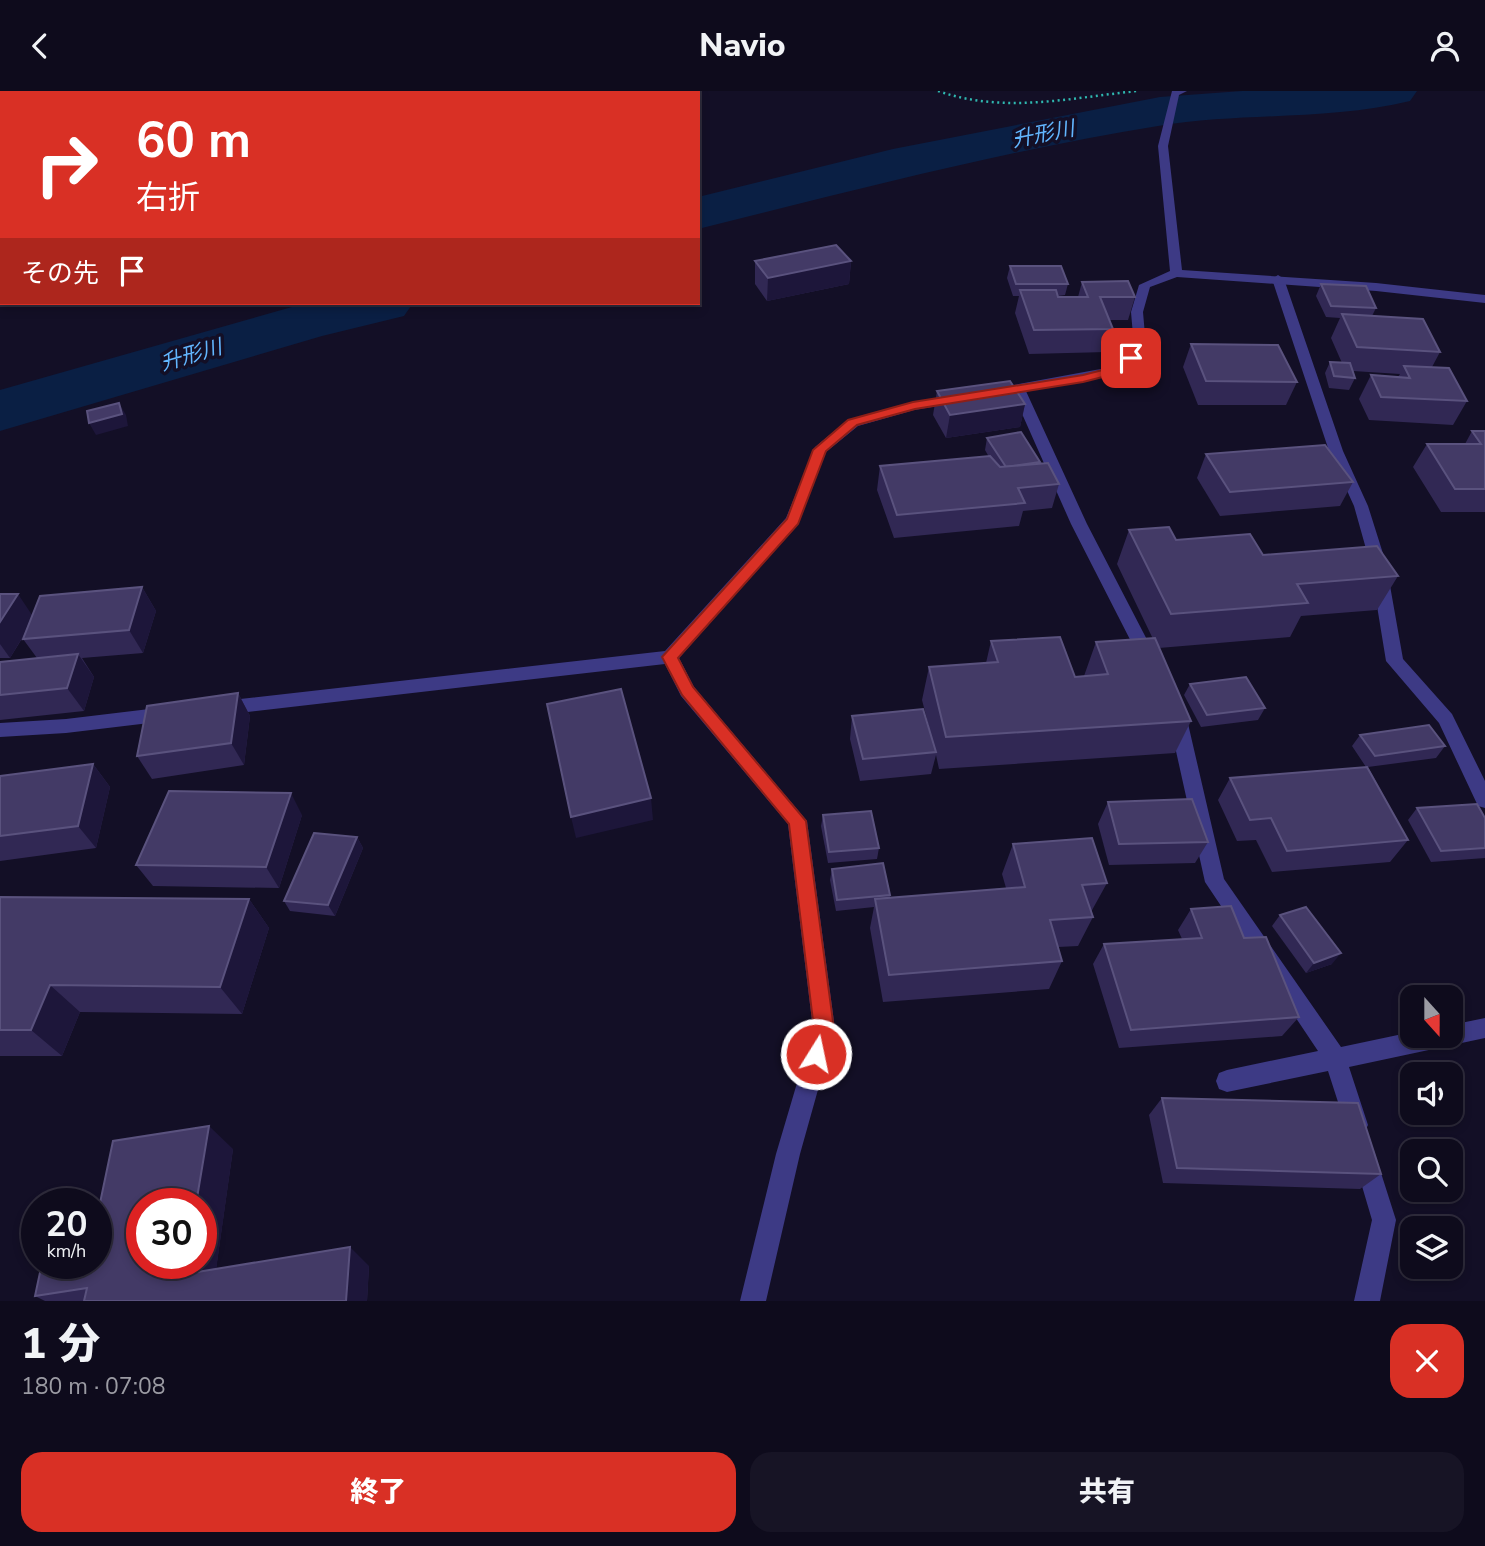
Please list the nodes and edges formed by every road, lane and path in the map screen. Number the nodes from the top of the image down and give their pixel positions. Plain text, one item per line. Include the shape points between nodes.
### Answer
1 (938, 91) edge
2 (1137, 91) edge
3 (1179, 92) edge
4 (1176, 273) junction
5 (1278, 279) junction
6 (1485, 299) edge
7 (1018, 389) junction
8 (670, 657) junction
9 (1155, 672) edge
10 (1168, 697) edge
11 (0, 730) edge
12 (1485, 800) edge
13 (1485, 1028) edge
14 (1463, 1033) edge
15 (1400, 1044) edge
16 (1335, 1057) junction
17 (1227, 1081) dead end
18 (753, 1301) edge
19 (1367, 1301) edge

1 - 2 path via 983,104 1053,102
3 - 4 street via 1163,146
4 - 5 street
4 - 7 street via 1145,285 1137,312 1140,347 1122,369
5 - 6 street
5 - 12 street via 1336,451 1361,506 1378,563 1395,661 1446,719
7 - 8 street via 913,406 853,423 820,450 793,520
7 - 9 street via 1079,524
8 - 11 street
8 - 18 street via 687,691 797,821 824,1029
10 - 16 street via 1181,722 1215,882
13 - 14 street
15 - 16 street
16 - 17 street
16 - 19 street via 1384,1220

